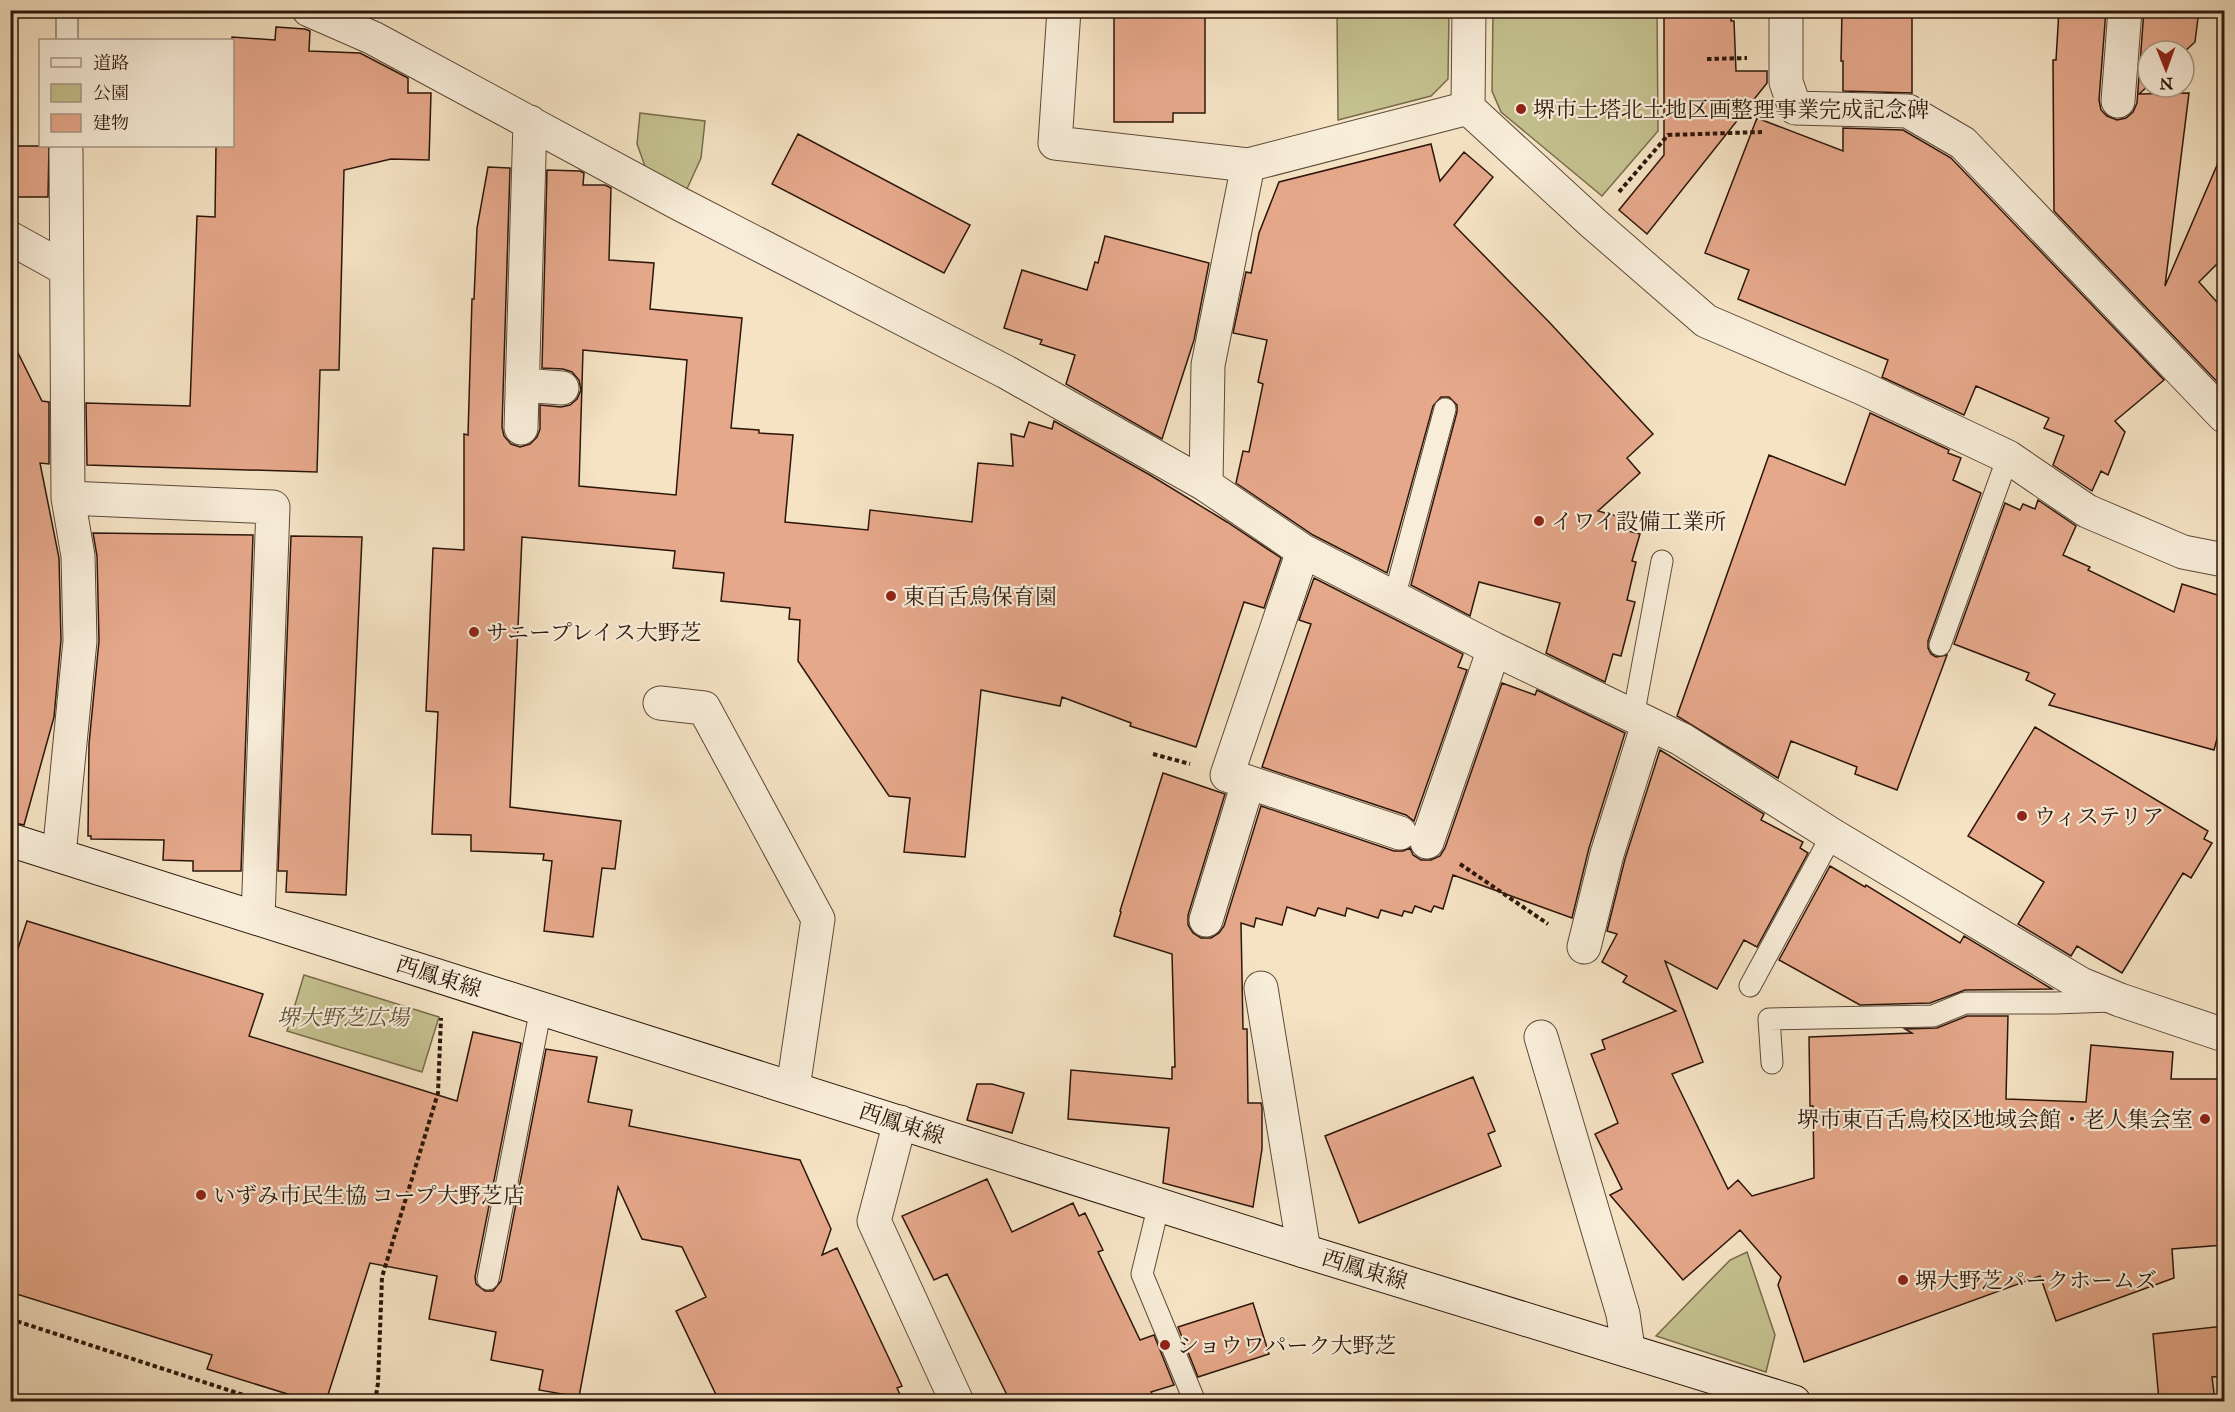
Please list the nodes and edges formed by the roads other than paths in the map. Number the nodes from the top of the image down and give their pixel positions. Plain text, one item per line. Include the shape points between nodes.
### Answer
1 (67, 10) edge
2 (309, 10) edge
3 (1064, 10) edge
4 (1469, 10) edge
5 (1786, 10) edge
6 (2125, 10) edge
7 (67, 39) edge
8 (2118, 101) dead end
9 (1468, 108) junction
10 (530, 122) junction
11 (66, 148) edge
12 (1248, 165) junction
13 (10, 238) edge
14 (66, 269) junction
15 (522, 385) junction
16 (562, 388) dead end
17 (1445, 409) dead end
18 (2224, 416) edge
19 (521, 428) dead end
20 (2008, 457) junction
21 (1206, 485) junction
22 (68, 498) junction
23 (1303, 551) junction
24 (2224, 560) edge
25 (1662, 561) dead end
26 (1394, 598) junction
27 (1940, 645) dead end
28 (1494, 649) junction
29 (660, 702) dead end
30 (1641, 721) junction
31 (1248, 783) junction
32 (1832, 835) junction
33 (10, 840) edge
34 (59, 855) junction
35 (258, 918) junction
36 (1206, 920) dead end
37 (1584, 947) road end
38 (1750, 986) dead end
39 (1261, 988) dead end
40 (2120, 1000) junction
41 (541, 1008) junction
42 (2224, 1035) edge
43 (1541, 1037) dead end
44 (1772, 1063) dead end
45 (794, 1088) junction
46 (900, 1122) junction
47 (1159, 1204) junction
48 (1304, 1251) junction
49 (488, 1279) dead end
50 (1628, 1349) junction
51 (957, 1401) edge
52 (1195, 1401) edge
53 (1794, 1401) edge

1 - 7 lane
2 - 10 street via 373,38
3 - 12 street via 1055,143
4 - 9 street
5 - 18 street via 1786,82 1796,108 1908,111 1963,143
6 - 8 street
9 - 12 street
9 - 20 street via 1706,321
10 - 15 street
10 - 21 street via 1006,372
11 - 14 street
12 - 21 street via 1208,365
13 - 14 street
14 - 22 street
15 - 16 street
15 - 19 street
17 - 26 lane
20 - 24 street via 2087,511 2182,552
20 - 27 lane
21 - 23 street
22 - 34 street via 78,556 80,641
22 - 35 street via 273,507
23 - 26 street
23 - 31 street via 1227,775
25 - 30 lane
26 - 28 street
28 - 30 street
28 - 31 street via 1414,837
29 - 45 street via 704,708 818,919
30 - 32 street via 1681,738
30 - 37 street
31 - 36 street
32 - 38 lane
32 - 40 street via 2080,984
33 - 34 street, 西鳳東線
34 - 35 street, 西鳳東線
35 - 41 street, 西鳳東線
39 - 48 street
40 - 42 street
40 - 44 lane via 1965,1003 1933,1016 1769,1019
41 - 45 street, 西鳳東線
41 - 49 lane
43 - 50 street via 1623,1314
45 - 46 street, 西鳳東線
46 - 47 street, 西鳳東線
46 - 51 street via 874,1221
47 - 48 street, 西鳳東線
47 - 52 lane via 1142,1274
48 - 50 street, 西鳳東線
50 - 53 street, 西鳳東線

